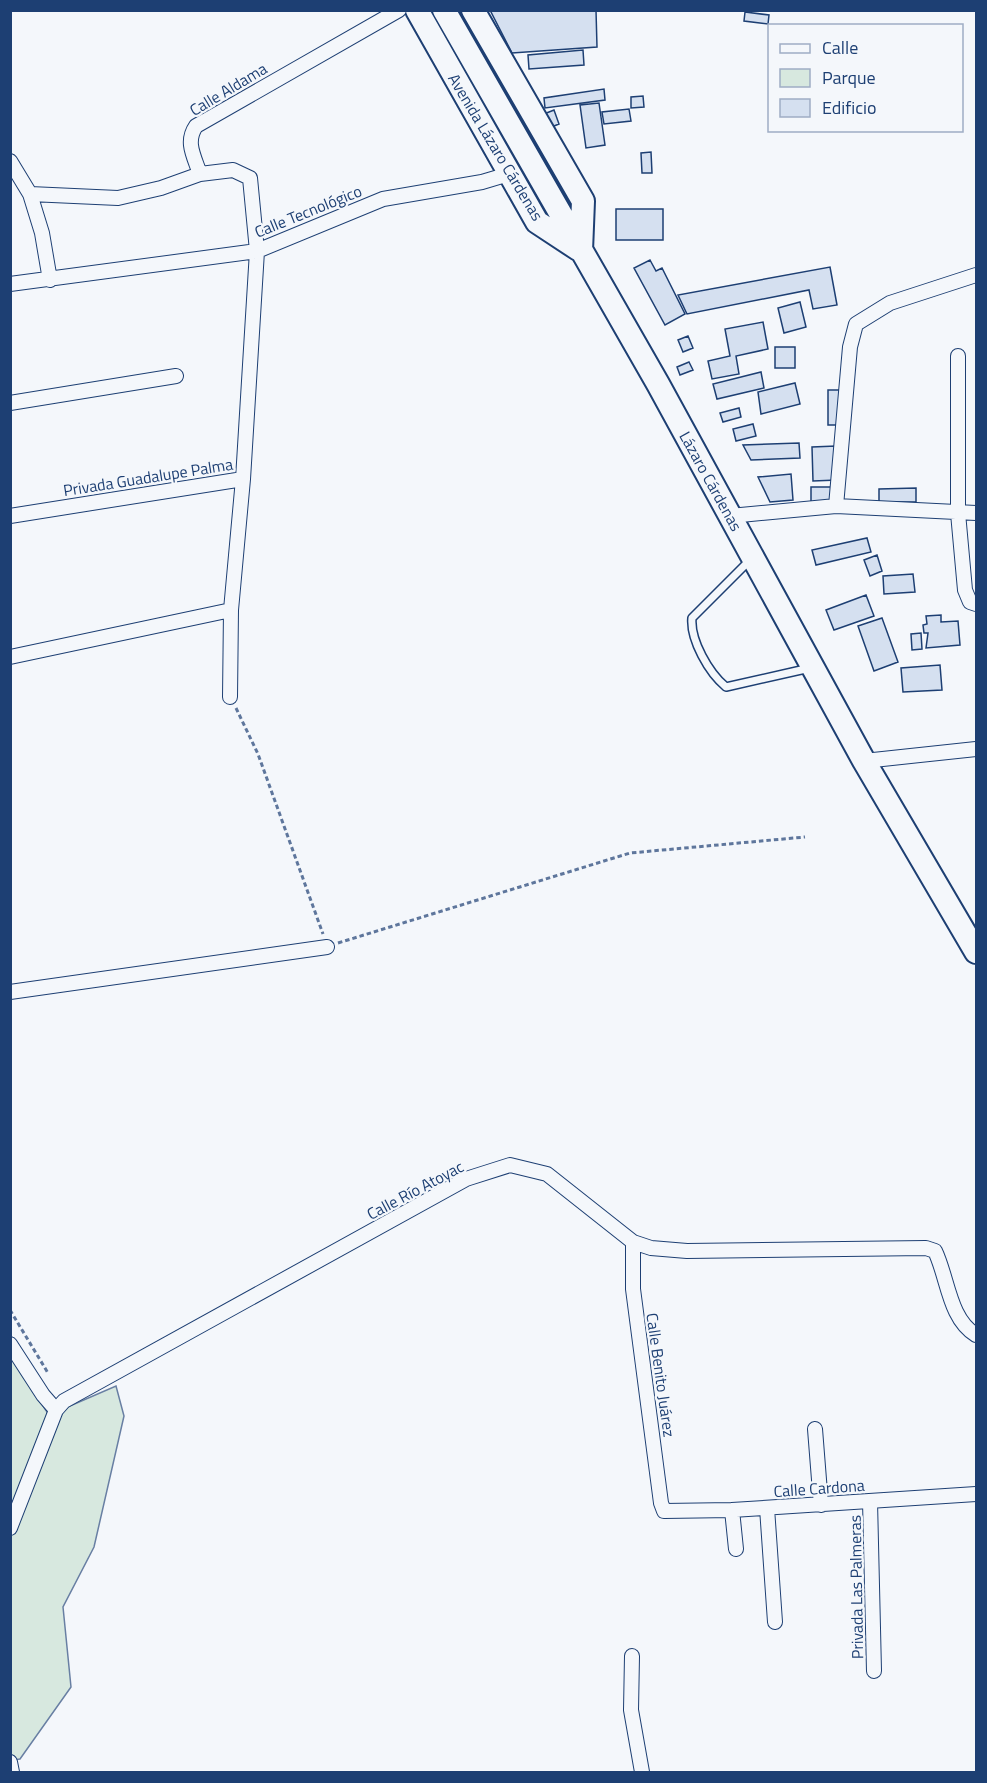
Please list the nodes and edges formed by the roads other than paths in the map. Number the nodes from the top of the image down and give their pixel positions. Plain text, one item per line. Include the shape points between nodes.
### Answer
1 (399, 10) edge
2 (417, 10) edge
3 (444, 10) edge
4 (473, 10) edge
5 (10, 161) edge
6 (200, 174) junction
7 (509, 174) junction
8 (30, 194) junction
9 (257, 251) junction
10 (582, 251) junction
11 (976, 275) edge
12 (50, 280) junction
13 (10, 284) edge
14 (958, 356) dead end
15 (176, 376) dead end
16 (10, 403) edge
17 (243, 479) junction
18 (836, 506) junction
19 (958, 513) junction
20 (976, 513) edge
21 (10, 516) edge
22 (730, 516) junction
23 (753, 557) junction
24 (976, 604) edge
25 (231, 610) junction
26 (10, 657) edge
27 (813, 668) junction
28 (230, 697) road end
29 (976, 749) edge
30 (864, 761) junction
31 (327, 947) road end
32 (976, 952) edge
33 (10, 992) edge
34 (633, 1242) junction
35 (976, 1335) edge
36 (10, 1344) edge
37 (60, 1405) junction
38 (815, 1429) dead end
39 (976, 1494) edge
40 (870, 1502) junction
41 (821, 1505) junction
42 (767, 1508) junction
43 (732, 1510) junction
44 (664, 1511) joint
45 (10, 1528) edge
46 (736, 1549) dead end
47 (775, 1622) dead end
48 (632, 1656) dead end
49 (874, 1671) dead end
50 (11, 1764) edge
51 (12, 1773) edge
52 (642, 1773) edge

1 - 6 street, Calle Aldama via 196,126 189,143
2 - 7 main road, Avenida Lázaro Cárdenas
3 - 10 main road, Lázaro Cárdenas
4 - 10 main road via 583,201
5 - 8 street
6 - 8 street via 161,189 118,198
6 - 9 street via 233,170 250,178
7 - 9 street, Calle Tecnológico via 383,199
7 - 10 main road, Avenida Lázaro Cárdenas via 537,222
8 - 12 street
9 - 12 street, Calle Tecnológico
9 - 17 street, Privada Guadalupe Palma
10 - 22 main road, Lázaro Cárdenas
11 - 18 street via 890,303 856,324 850,347
12 - 13 street, Calle Tecnológico
14 - 19 street
15 - 16 street
17 - 21 street, Privada Guadalupe Palma
17 - 25 street
18 - 19 street
18 - 22 street
19 - 20 street
19 - 24 street via 965,590 970,602
22 - 23 main road, Lázaro Cárdenas
23 - 27 main road, Lázaro Cárdenas
23 - 27 lane via 692,618 691,631 717,679 726,687
25 - 26 street
25 - 28 street
27 - 30 main road, Lázaro Cárdenas
29 - 30 street
30 - 32 main road, Lázaro Cárdenas
31 - 33 street
34 - 35 street, Calle Río Atoyac via 687,1251 926,1248 935,1251 963,1326
34 - 37 street, Calle Río Atoyac via 547,1174 510,1165 466,1179
34 - 44 street, Calle Benito Juárez via 633,1289
36 - 37 street via 43,1395
37 - 45 street
38 - 41 street
39 - 40 street, Calle Cardona
40 - 41 street, Calle Cardona
40 - 49 street, Privada Las Palmeras
41 - 42 street, Calle Cardona
42 - 43 street, Calle Cardona
42 - 47 street
43 - 44 street, Calle Cardona
43 - 46 street
48 - 52 street via 631,1697
50 - 51 street

